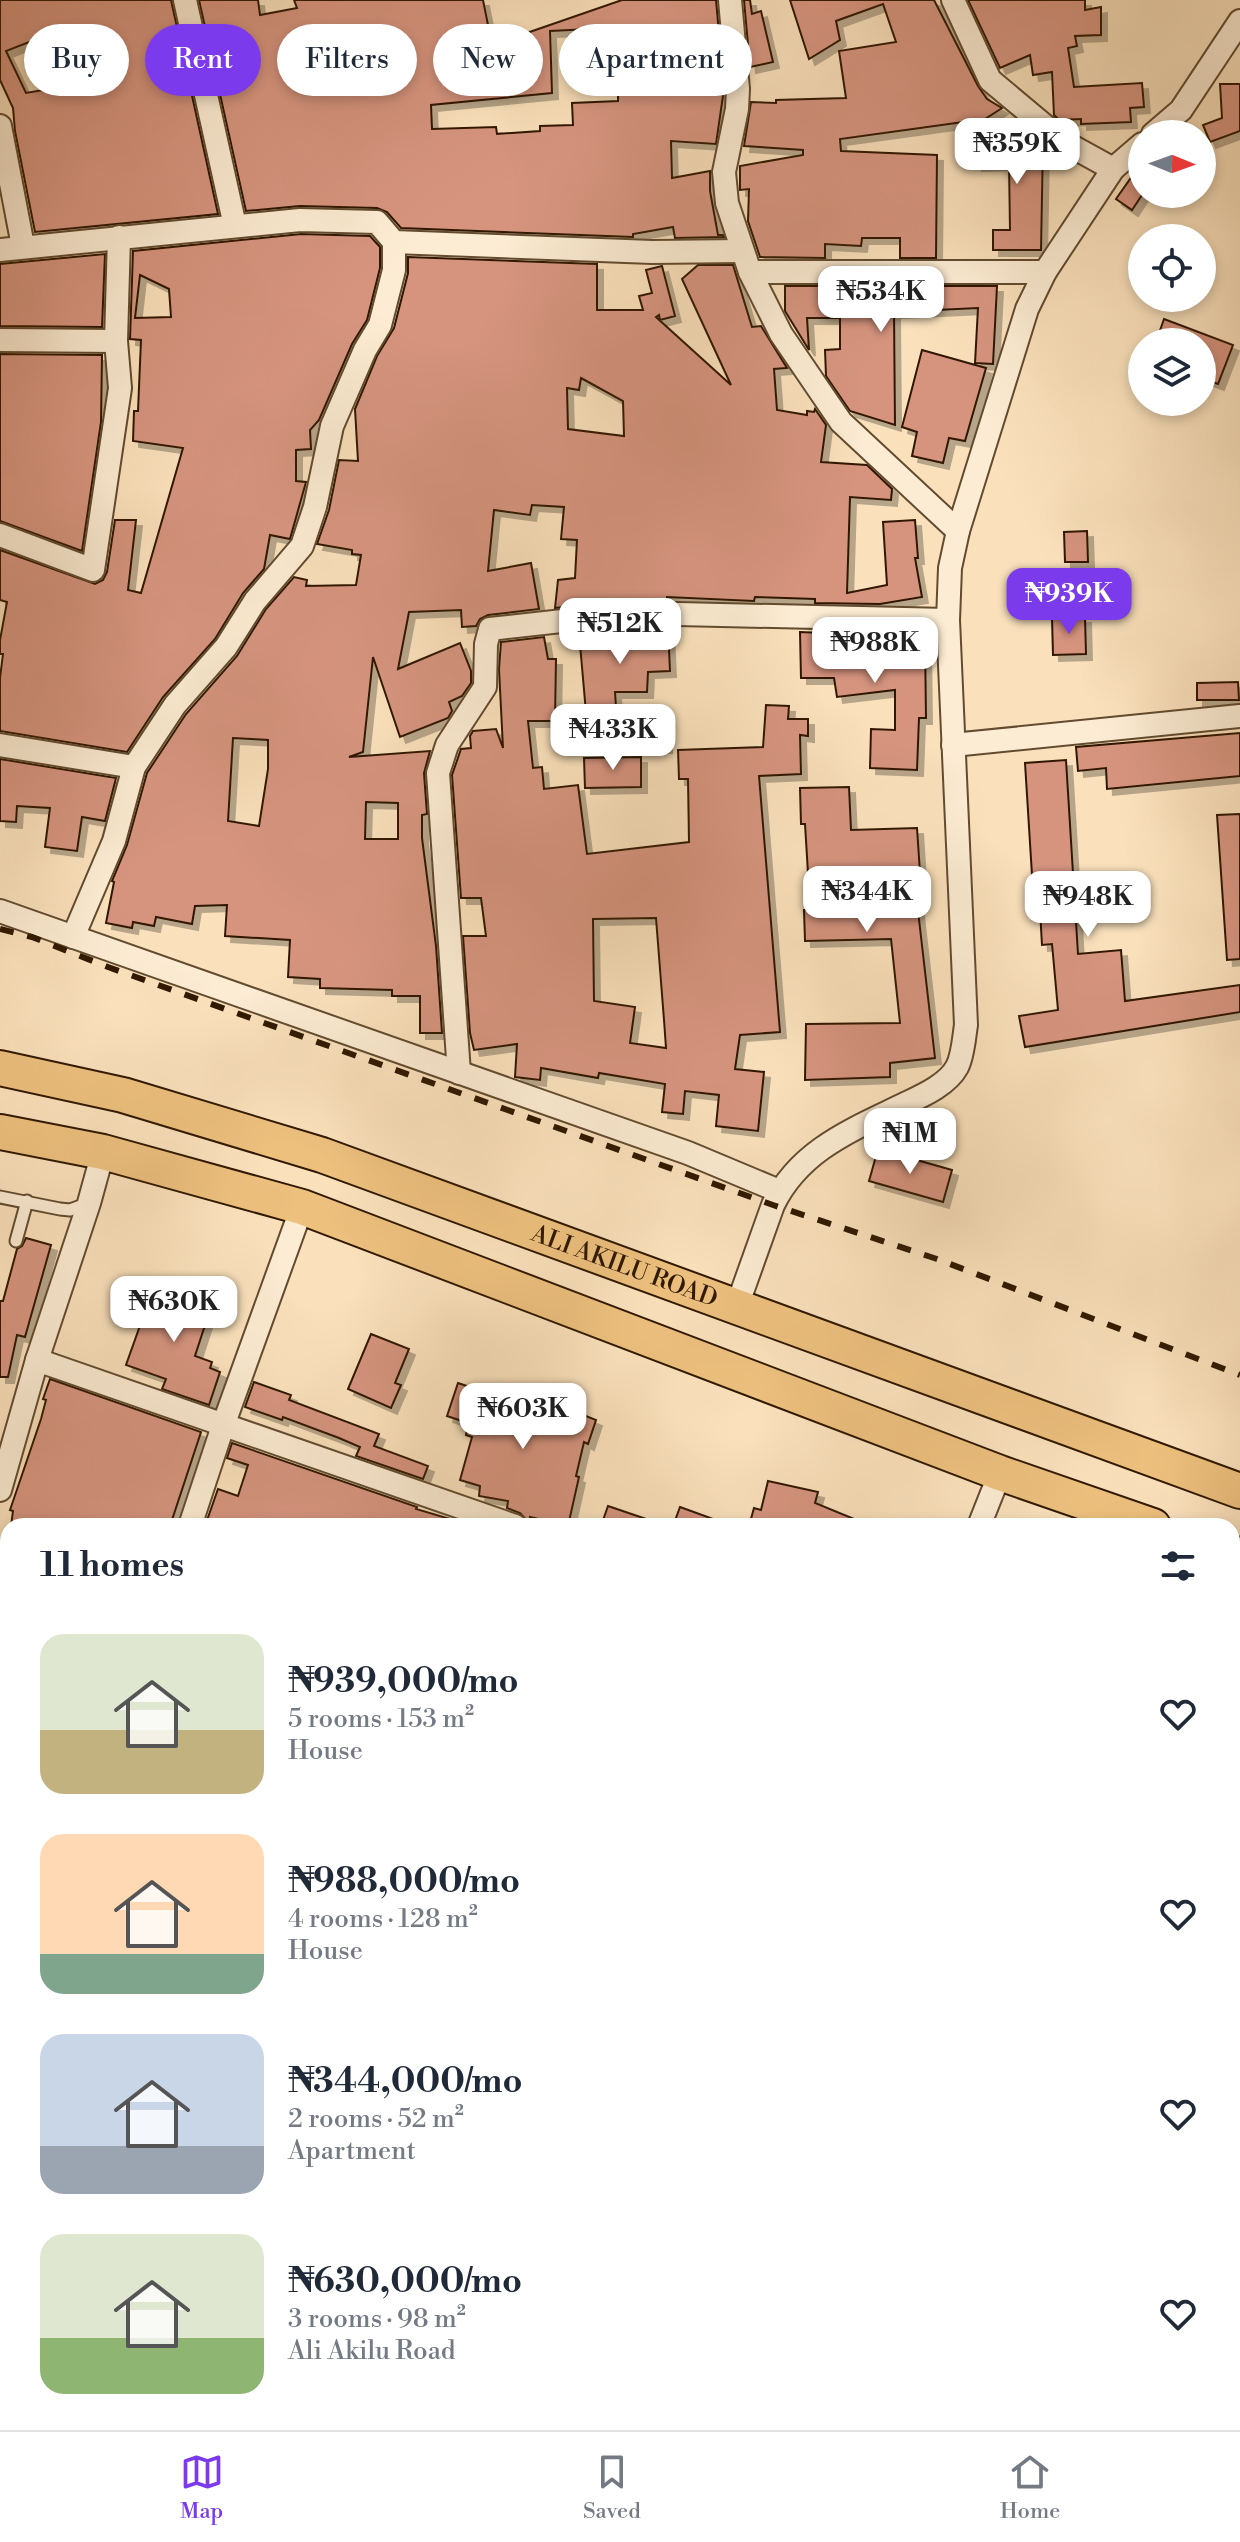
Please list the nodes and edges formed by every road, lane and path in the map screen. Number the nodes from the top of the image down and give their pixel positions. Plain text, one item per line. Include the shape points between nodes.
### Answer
1 (185, 0) edge
2 (730, 0) edge
3 (953, 0) edge
4 (1240, 21) edge
5 (1169, 120) edge
6 (0, 126) edge
7 (1128, 156) edge
8 (1113, 169) junction
9 (235, 226) junction
10 (119, 237) junction
11 (394, 242) junction
12 (23, 246) junction
13 (0, 250) edge
14 (746, 262) junction
15 (1045, 272) junction
16 (0, 340) edge
17 (116, 341) junction
18 (958, 531) junction
19 (0, 535) edge
20 (948, 620) junction
21 (1240, 716) edge
22 (0, 745) edge
23 (953, 745) junction
24 (134, 767) junction
25 (0, 911) edge
26 (73, 937) junction
27 (0, 1068) edge
28 (459, 1073) junction
29 (0, 1132) edge
30 (103, 1152) junction
31 (779, 1191) junction
32 (0, 1197) edge
33 (27, 1201) junction
34 (89, 1203) junction
35 (302, 1207) junction
36 (16, 1241) dead end
37 (737, 1306) junction
38 (37, 1360) junction
39 (224, 1423) junction
40 (1000, 1473) junction
41 (0, 1490) edge
42 (1240, 1491) edge
43 (193, 1518) edge
44 (492, 1518) edge
45 (982, 1518) edge
46 (1130, 1518) edge

1 - 9 street
2 - 14 street via 738,89 724,172 727,203
3 - 8 street via 990,80 1064,142
4 - 5 street
6 - 12 street
7 - 8 street
8 - 15 street
9 - 10 street
9 - 11 street via 367,220 377,222
10 - 12 street
10 - 17 street
11 - 14 street via 652,252
11 - 24 street via 394,270 380,325 332,426 302,546 175,705
12 - 13 street
14 - 15 street
14 - 18 street via 781,334 841,422
15 - 18 street via 1027,309
16 - 17 street
17 - 19 street via 120,388 93,570
18 - 20 street
20 - 23 street
20 - 28 street via 634,613 490,629 485,687 447,745 438,773
21 - 23 street
22 - 24 street
23 - 31 street via 966,1025 957,1068 931,1092 836,1137 806,1158
24 - 26 street via 114,841
25 - 26 street
26 - 28 street
27 - 37 main road, ALI AKILU ROAD via 123,1095 322,1155
28 - 31 street via 688,1153
29 - 30 main road
30 - 34 street
30 - 35 main road
31 - 37 street
32 - 33 lane
33 - 34 lane via 70,1210
33 - 36 lane
34 - 38 street
35 - 39 street
35 - 40 main road
37 - 42 main road, ALI AKILU ROAD
38 - 39 street
38 - 41 street
39 - 43 street
39 - 44 street
40 - 45 street
40 - 46 main road

